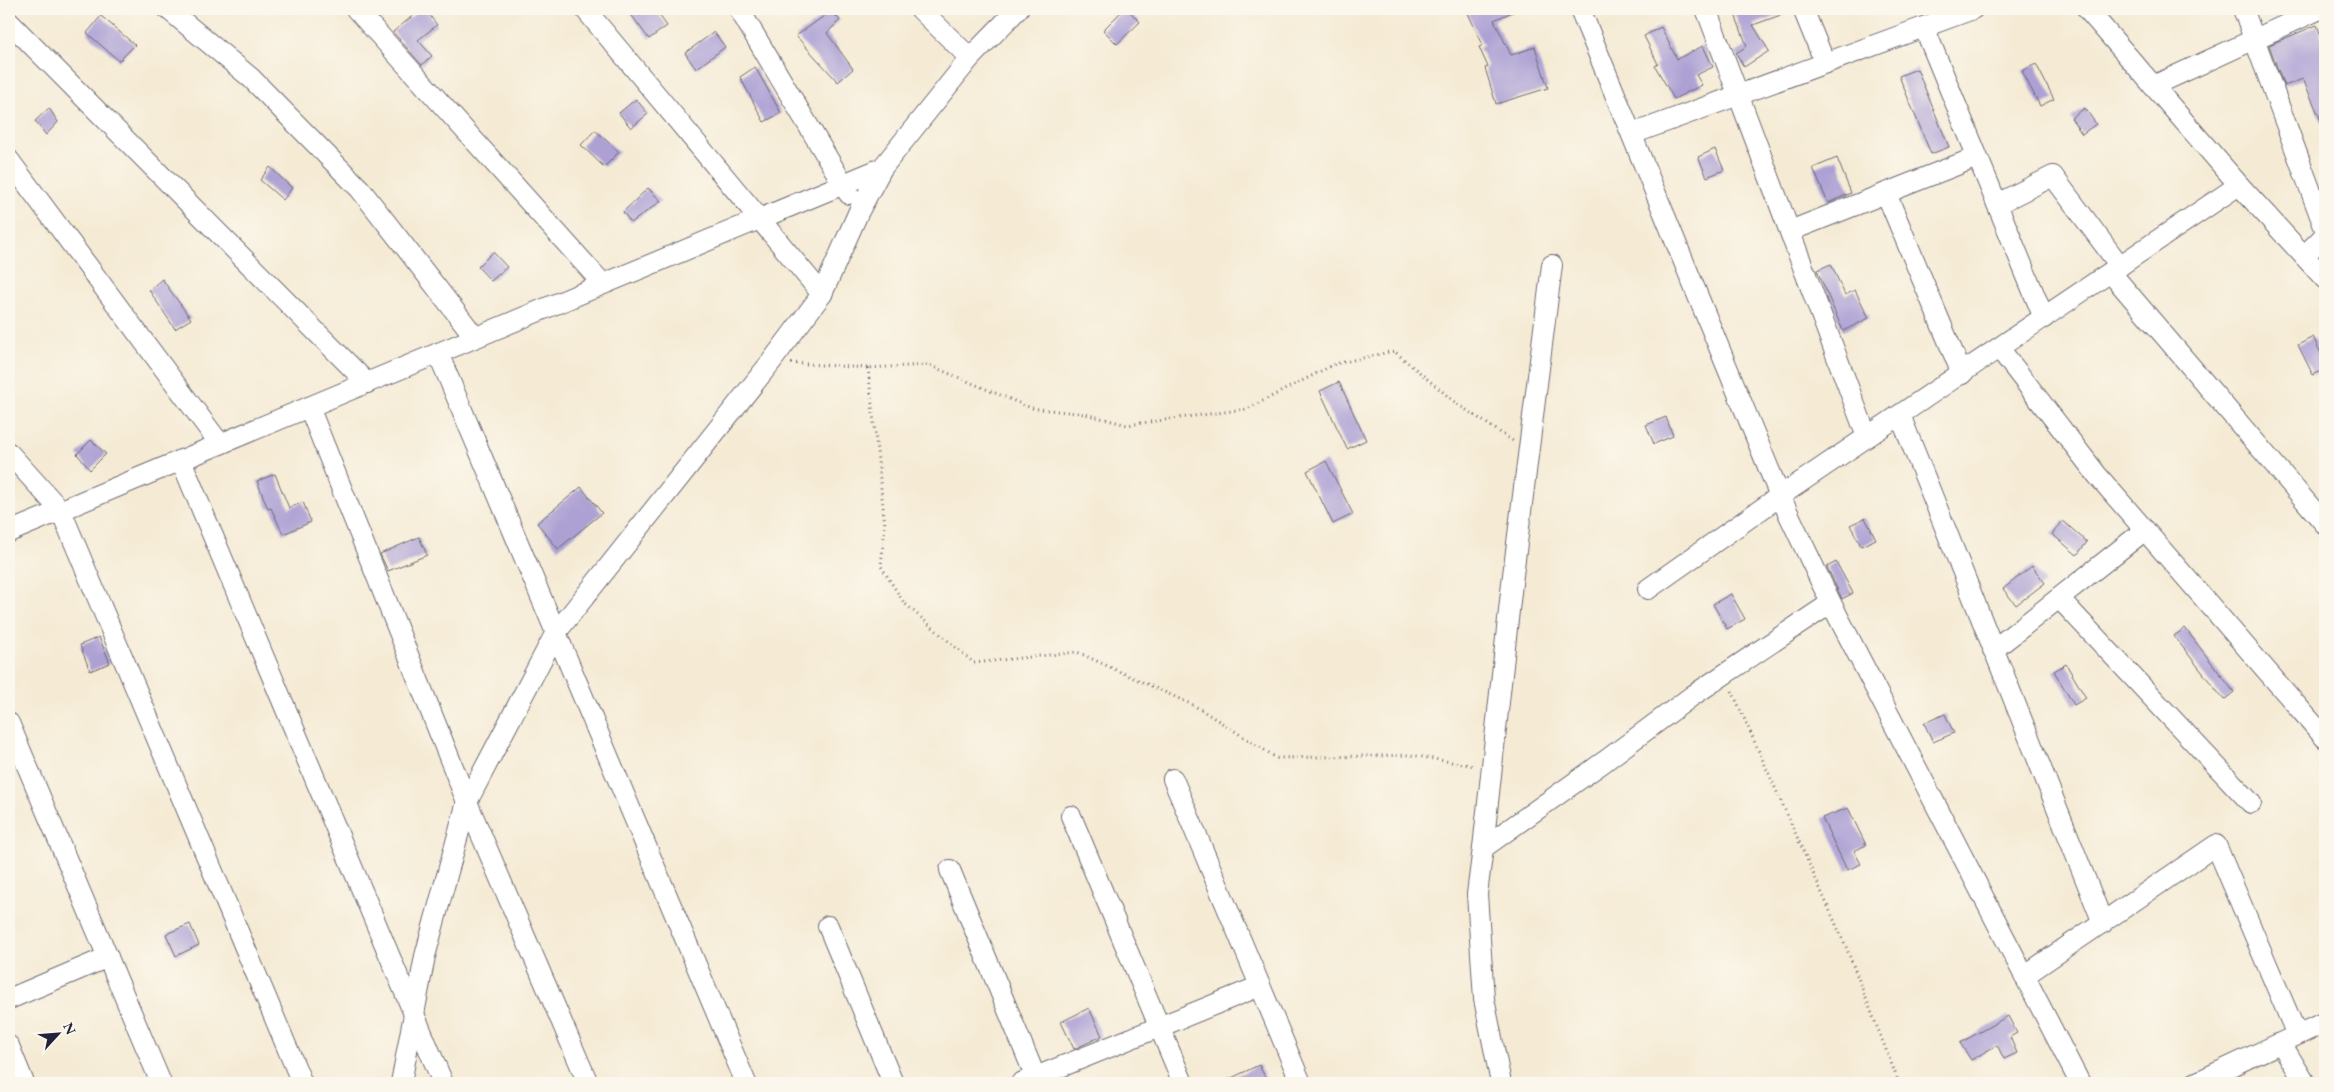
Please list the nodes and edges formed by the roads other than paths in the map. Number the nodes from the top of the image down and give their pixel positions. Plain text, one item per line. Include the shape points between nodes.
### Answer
1 (168, 9) edge
2 (356, 9) edge
3 (585, 9) edge
4 (739, 9) edge
5 (920, 9) edge
6 (1018, 9) edge
7 (1580, 9) edge
8 (1706, 9) edge
9 (1803, 9) edge
10 (1973, 9) edge
11 (2087, 9) edge
12 (2243, 9) edge
13 (2320, 9) edge
14 (1931, 19) edge
15 (9, 22) edge
16 (2255, 39) junction
17 (970, 58) junction
18 (1825, 63) junction
19 (2153, 86) junction
20 (1738, 95) junction
21 (1632, 134) junction
22 (1977, 157) junction
23 (9, 160) edge
24 (882, 168) junction
25 (843, 184) junction
26 (2239, 185) junction
27 (1886, 193) junction
28 (1997, 204) junction
29 (859, 211) junction
30 (760, 218) junction
31 (2325, 229) edge
32 (1790, 231) junction
33 (2325, 235) edge
34 (2304, 256) junction
35 (1552, 265) dead end
36 (2115, 270) junction
37 (2325, 279) edge
38 (603, 284) junction
39 (822, 294) junction
40 (2044, 318) junction
41 (475, 337) junction
42 (1999, 348) junction
43 (438, 353) junction
44 (1962, 374) junction
45 (367, 383) junction
46 (309, 407) junction
47 (1900, 415) junction
48 (1867, 437) junction
49 (220, 444) junction
50 (9, 453) edge
51 (181, 460) junction
52 (1780, 496) junction
53 (61, 510) junction
54 (2322, 513) edge
55 (2145, 530) junction
56 (9, 532) edge
57 (1648, 589) dead end
58 (2059, 598) junction
59 (1831, 603) junction
60 (555, 634) junction
61 (1993, 650) junction
62 (9, 723) edge
63 (2325, 738) edge
64 (1173, 779) dead end
65 (467, 802) junction
66 (2251, 803) dead end
67 (1071, 816) dead end
68 (1483, 848) junction
69 (950, 870) dead end
70 (2102, 923) junction
71 (828, 926) dead end
72 (108, 957) junction
73 (2024, 976) junction
74 (1260, 986) junction
75 (9, 999) edge
76 (414, 1012) junction
77 (2325, 1022) edge
78 (1159, 1027) junction
79 (2289, 1039) junction
80 (9, 1046) edge
81 (1032, 1081) edge
82 (24, 1083) edge
83 (161, 1083) edge
84 (302, 1083) edge
85 (401, 1083) edge
86 (444, 1083) edge
87 (588, 1083) edge
88 (746, 1083) edge
89 (893, 1083) edge
90 (1183, 1083) edge
91 (1301, 1083) edge
92 (1500, 1083) edge
93 (2080, 1083) edge
94 (2195, 1083) edge
95 (2305, 1083) edge

1 - 41 street via 251,78 360,189
2 - 38 street
3 - 30 street
4 - 25 street
5 - 17 street
6 - 17 street
7 - 21 street
8 - 20 street
9 - 18 street
10 - 14 street
11 - 19 street
12 - 16 street
13 - 16 street
14 - 18 street
14 - 22 street
15 - 45 street
16 - 19 street
16 - 31 street
17 - 24 street
18 - 20 street
19 - 26 street
20 - 21 street
20 - 32 street
21 - 52 street
22 - 27 street
22 - 28 street
23 - 49 street
24 - 25 street
24 - 29 street
25 - 29 street
25 - 30 street
26 - 34 street
26 - 36 street
27 - 32 street
27 - 44 street
28 - 36 street via 2053,176
28 - 40 street
29 - 39 street
30 - 38 street
30 - 39 street
32 - 48 street
33 - 34 street
34 - 37 street
35 - 68 street
36 - 40 street
36 - 54 street
38 - 41 street
39 - 60 street
40 - 42 street
41 - 43 street
42 - 44 street
42 - 55 street via 2097,475
43 - 45 street
43 - 60 street
44 - 47 street
45 - 46 street
46 - 49 street
46 - 65 street
47 - 48 street
47 - 61 street
48 - 52 street
49 - 51 street
50 - 53 street
51 - 53 street
51 - 76 street
52 - 57 street
52 - 59 street
53 - 56 street
53 - 84 street
55 - 58 street
55 - 63 street
58 - 61 street
58 - 66 street
59 - 68 street via 1725,674
59 - 73 street
60 - 65 street
60 - 88 street
61 - 70 street
62 - 72 street
64 - 74 street
65 - 76 street via 425,956
65 - 87 street
67 - 78 street
68 - 92 street via 1478,894 1484,999
69 - 81 street
70 - 73 street
70 - 79 street via 2216,846
71 - 89 street
72 - 75 street
72 - 83 street
73 - 93 street
74 - 78 street
74 - 91 street
76 - 85 street
76 - 86 street
77 - 79 street
78 - 81 street
78 - 90 street
79 - 94 street
79 - 95 street
80 - 82 street

